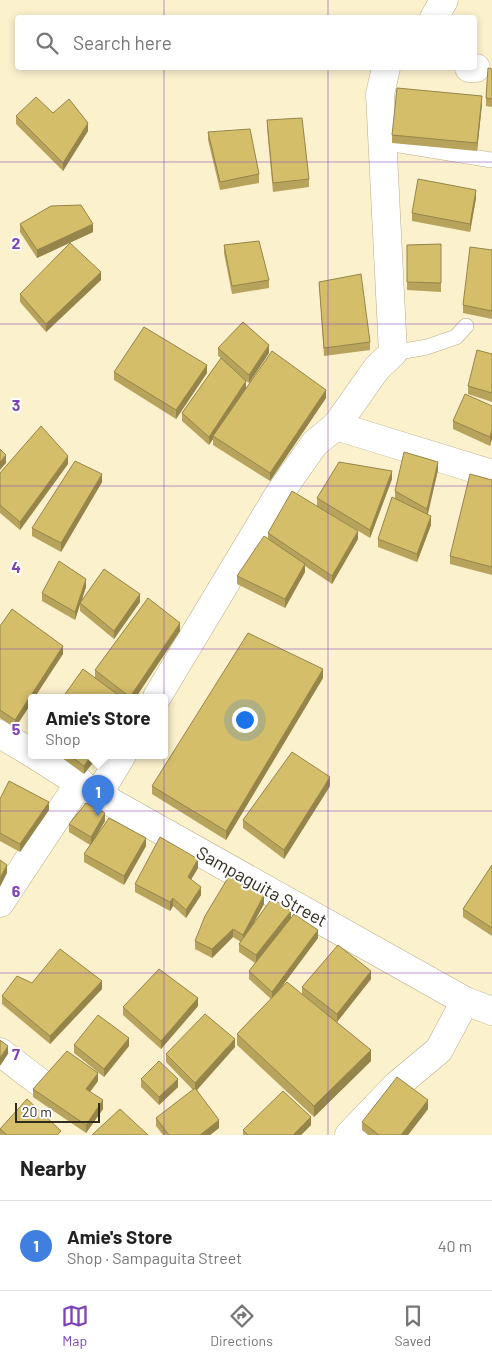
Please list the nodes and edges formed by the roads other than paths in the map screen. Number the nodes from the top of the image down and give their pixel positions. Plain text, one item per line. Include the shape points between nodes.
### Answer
1 (444, 0) edge
2 (436, 15) edge
3 (386, 70) edge
4 (381, 142) junction
5 (492, 160) edge
6 (466, 326) dead end
7 (393, 353) junction
8 (336, 426) junction
9 (492, 474) edge
10 (159, 694) edge
11 (0, 734) edge
12 (28, 751) edge
13 (42, 759) edge
14 (118, 759) edge
15 (90, 788) junction
16 (0, 903) edge
17 (465, 1001) junction
18 (492, 1011) edge
19 (0, 1052) edge
20 (38, 1081) edge
21 (349, 1135) edge

1 - 2 street
3 - 4 street via 380,94
4 - 5 lane
4 - 7 street
6 - 7 lane via 456,337 427,347
7 - 8 street via 377,368
8 - 9 street
8 - 10 street via 315,443 279,494
11 - 12 street
13 - 15 street, Sampaguita Street
14 - 15 street
15 - 16 street
15 - 17 street, Sampaguita Street
17 - 18 street, Sampaguita Street
17 - 21 street via 439,1050 397,1085
19 - 20 street

